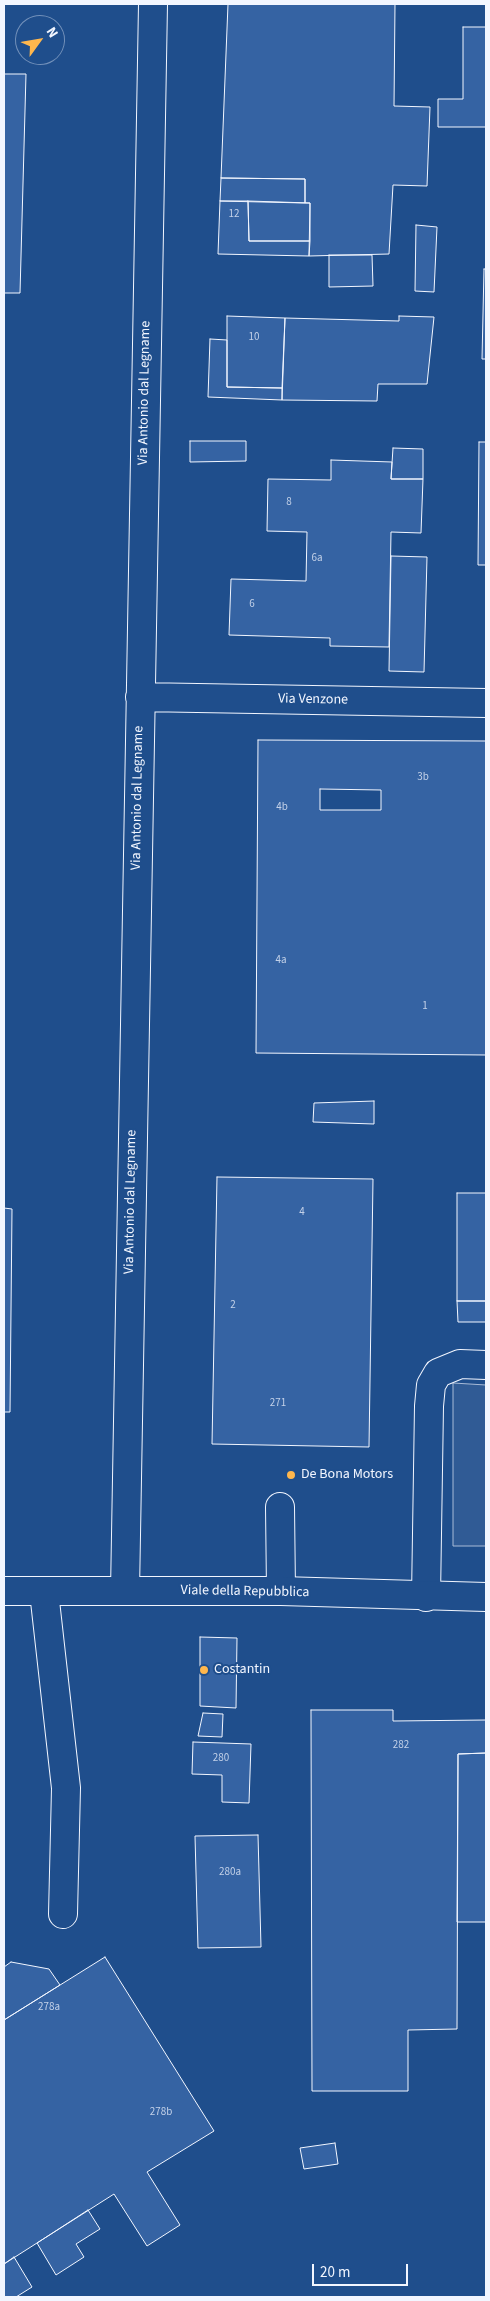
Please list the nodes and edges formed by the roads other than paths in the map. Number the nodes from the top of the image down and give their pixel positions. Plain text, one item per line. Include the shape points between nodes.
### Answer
1 (153, 4) edge
2 (140, 697) junction
3 (486, 703) edge
4 (486, 1366) edge
5 (280, 1507) dead end
6 (4, 1591) edge
7 (125, 1591) junction
8 (281, 1591) junction
9 (44, 1592) junction
10 (426, 1597) junction
11 (486, 1598) edge
12 (63, 1914) dead end

1 - 2 street, Via Antonio dal Legname
2 - 3 street, Via Venzone
2 - 7 street, Via Antonio dal Legname
4 - 10 street via 460,1364 438,1373 432,1385
5 - 8 street
6 - 9 street, Viale della Repubblica
7 - 8 street, Viale della Repubblica
7 - 9 street, Viale della Repubblica
8 - 10 street, Viale della Repubblica
9 - 12 street via 66,1788
10 - 11 street, Viale della Repubblica

